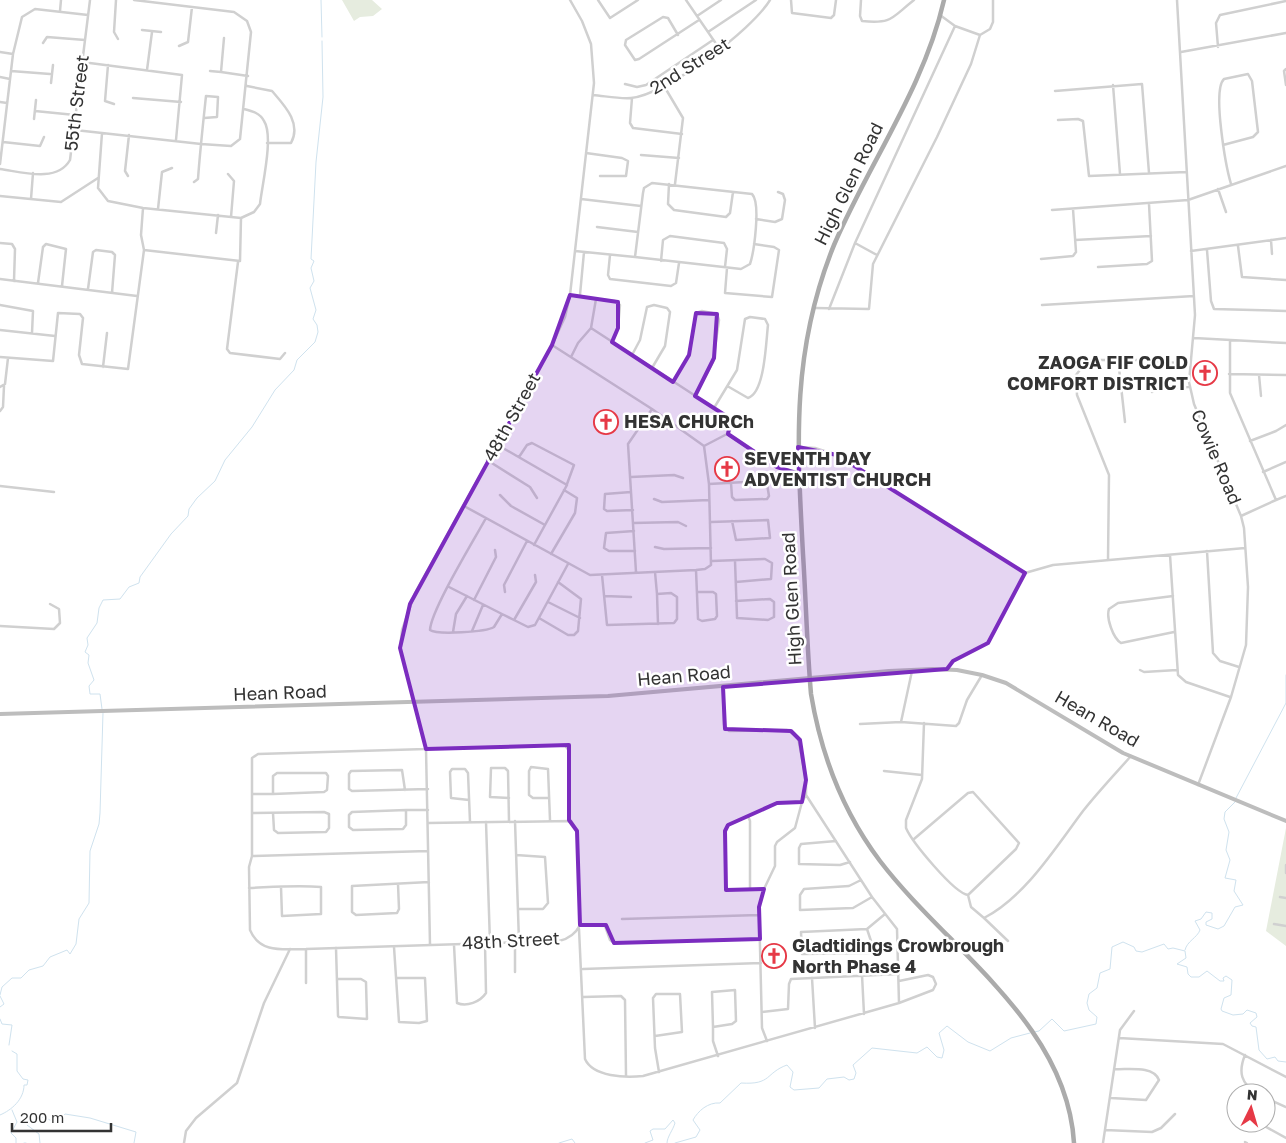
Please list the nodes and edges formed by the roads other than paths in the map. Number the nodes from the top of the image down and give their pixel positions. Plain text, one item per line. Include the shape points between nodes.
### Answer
1 (61, 0) edge
2 (90, 0) edge
3 (116, 0) edge
4 (134, 0) edge
5 (570, 0) edge
6 (598, 0) edge
7 (638, 0) edge
8 (686, 0) edge
9 (721, 0) edge
10 (756, 0) edge
11 (770, 0) edge
12 (791, 0) edge
13 (836, 0) edge
14 (861, 0) edge
15 (914, 0) edge
16 (944, 0) edge
17 (994, 0) edge
18 (1177, 0) edge
19 (1286, 1) edge
20 (192, 6) junction
21 (60, 11) junction
22 (88, 15) junction
23 (940, 15) junction
24 (696, 16) junction
25 (699, 20) junction
26 (955, 26) junction
27 (142, 30) dead end
28 (152, 32) junction
29 (161, 32) dead end
30 (708, 32) junction
31 (1286, 33) edge
32 (678, 35) junction
33 (980, 35) junction
34 (224, 38) dead end
35 (118, 39) dead end
36 (85, 40) junction
37 (713, 40) junction
38 (43, 43) dead end
39 (179, 46) dead end
40 (1218, 47) junction
41 (719, 49) junction
42 (0, 52) edge
43 (1181, 52) junction
44 (13, 54) junction
45 (82, 62) junction
46 (52, 65) dead end
47 (108, 65) junction
48 (1286, 69) edge
49 (147, 70) junction
50 (11, 71) junction
51 (210, 71) dead end
52 (221, 72) junction
53 (50, 74) junction
54 (248, 76) junction
55 (0, 77) edge
56 (10, 79) junction
57 (51, 83) dead end
58 (625, 84) dead end
59 (1114, 85) junction
60 (1286, 85) edge
61 (246, 86) junction
62 (664, 86) junction
63 (1055, 91) dead end
64 (593, 95) junction
65 (133, 98) dead end
66 (632, 98) junction
67 (36, 100) dead end
68 (0, 102) edge
69 (181, 102) junction
70 (7, 103) junction
71 (114, 104) dead end
72 (244, 109) junction
73 (35, 111) junction
74 (76, 115) junction
75 (204, 118) junction
76 (34, 119) dead end
77 (1058, 120) dead end
78 (0, 126) edge
79 (5, 127) junction
80 (75, 130) junction
81 (102, 133) junction
82 (682, 134) junction
83 (129, 135) junction
84 (44, 136) dead end
85 (176, 140) junction
86 (3, 142) junction
87 (267, 143) junction
88 (201, 144) junction
89 (1223, 145) junction
90 (586, 153) junction
91 (641, 155) dead end
92 (679, 158) junction
93 (0, 164) edge
94 (1286, 166) edge
95 (172, 168) dead end
96 (0, 169) edge
97 (1186, 172) junction
98 (33, 173) junction
99 (1149, 173) junction
100 (228, 174) dead end
101 (1120, 174) junction
102 (128, 176) dead end
103 (600, 176) dead end
104 (98, 178) junction
105 (194, 182) dead end
106 (669, 184) junction
107 (675, 184) junction
108 (1231, 184) junction
109 (1218, 189) junction
110 (734, 192) junction
111 (778, 192) dead end
112 (0, 196) edge
113 (31, 199) junction
114 (581, 199) junction
115 (1188, 200) junction
116 (1149, 204) junction
117 (641, 206) junction
118 (143, 208) junction
119 (158, 209) junction
120 (1073, 209) junction
121 (1052, 210) dead end
122 (1226, 212) dead end
123 (218, 216) junction
124 (231, 217) junction
125 (241, 218) junction
126 (756, 219) junction
127 (598, 227) dead end
128 (638, 232) junction
129 (216, 233) dead end
130 (1151, 236) junction
131 (1286, 238) edge
132 (1075, 240) junction
133 (1271, 240) junction
134 (0, 243) edge
135 (855, 243) junction
136 (754, 244) junction
137 (1238, 246) junction
138 (144, 250) junction
139 (1207, 250) junction
140 (575, 251) junction
141 (1191, 251) junction
142 (584, 252) junction
143 (877, 254) junction
144 (1272, 254) dead end
145 (610, 255) junction
146 (635, 257) junction
147 (1041, 259) dead end
148 (661, 261) junction
149 (238, 262) junction
150 (679, 263) junction
151 (1098, 267) dead end
152 (726, 268) junction
153 (0, 279) edge
154 (1286, 280) edge
155 (14, 281) junction
156 (38, 283) junction
157 (62, 286) junction
158 (88, 289) junction
159 (112, 293) junction
160 (570, 295) junction
161 (580, 295) junction
162 (138, 296) junction
163 (1194, 296) junction
164 (596, 299) junction
165 (0, 305) edge
166 (1042, 305) dead end
167 (814, 308) junction
168 (829, 309) junction
169 (1286, 311) edge
170 (591, 328) junction
171 (0, 330) edge
172 (32, 333) junction
173 (107, 333) dead end
174 (55, 336) junction
175 (1194, 338) junction
176 (612, 342) junction
177 (1230, 342) junction
178 (1286, 343) edge
179 (552, 345) junction
180 (285, 353) dead end
181 (632, 355) junction
182 (0, 357) edge
183 (570, 357) junction
184 (8, 358) junction
185 (1118, 359) junction
186 (1190, 364) junction
187 (103, 367) junction
188 (652, 368) junction
189 (1229, 374) junction
190 (1259, 375) junction
191 (1286, 375) edge
192 (673, 382) junction
193 (2, 386) edge
194 (729, 387) junction
195 (1189, 387) junction
196 (1152, 392) dead end
197 (695, 396) junction
198 (1261, 396) dead end
199 (714, 408) junction
200 (652, 409) junction
201 (0, 411) edge
202 (1125, 422) dead end
203 (1286, 425) edge
204 (726, 434) junction
205 (1250, 441) junction
206 (496, 444) junction
207 (704, 446) junction
208 (798, 447) junction
209 (519, 457) junction
210 (487, 460) junction
211 (1286, 462) edge
212 (799, 472) junction
213 (1263, 472) junction
214 (631, 477) junction
215 (683, 478) dead end
216 (731, 483) junction
217 (709, 484) junction
218 (567, 485) junction
219 (0, 486) edge
220 (564, 490) junction
221 (54, 492) dead end
222 (632, 492) junction
223 (500, 495) dead end
224 (1286, 496) edge
225 (537, 498) dead end
226 (654, 499) dead end
227 (710, 500) junction
228 (1276, 500) junction
229 (464, 506) junction
230 (632, 510) junction
231 (1240, 516) junction
232 (486, 518) junction
233 (732, 521) junction
234 (711, 522) junction
235 (633, 523) junction
236 (545, 525) junction
237 (686, 526) dead end
238 (634, 531) junction
239 (527, 541) junction
240 (534, 545) junction
241 (655, 547) dead end
242 (712, 548) junction
243 (1246, 548) junction
244 (495, 550) dead end
245 (635, 551) junction
246 (1207, 551) junction
247 (551, 555) junction
248 (1170, 555) junction
249 (1108, 560) junction
250 (712, 561) junction
251 (735, 561) junction
252 (568, 564) junction
253 (696, 570) junction
254 (656, 572) junction
255 (636, 573) junction
256 (1026, 573) junction
257 (535, 575) dead end
258 (602, 575) junction
259 (558, 582) junction
260 (736, 582) junction
261 (449, 587) junction
262 (504, 592) dead end
263 (697, 592) junction
264 (657, 594) junction
265 (467, 596) junction
266 (604, 596) junction
267 (1173, 596) junction
268 (631, 597) dead end
269 (474, 600) junction
270 (736, 601) junction
271 (548, 602) junction
272 (50, 604) dead end
273 (484, 605) junction
274 (502, 614) junction
275 (539, 618) junction
276 (581, 618) junction
277 (514, 620) junction
278 (658, 624) junction
279 (0, 626) edge
280 (472, 631) junction
281 (453, 632) junction
282 (1175, 632) junction
283 (1239, 667) junction
284 (912, 669) junction
285 (947, 669) junction
286 (1140, 670) dead end
287 (1177, 670) junction
288 (982, 675) junction
289 (810, 679) junction
290 (723, 687) junction
291 (1230, 698) junction
292 (414, 702) junction
293 (0, 714) edge
294 (901, 722) junction
295 (860, 724) dead end
296 (924, 724) junction
297 (426, 749) junction
298 (1131, 756) junction
299 (884, 771) dead end
300 (922, 775) junction
301 (1198, 785) junction
302 (428, 789) junction
303 (404, 790) junction
304 (253, 794) junction
305 (274, 794) junction
306 (806, 795) junction
307 (509, 798) junction
308 (549, 798) junction
309 (469, 800) junction
310 (802, 802) junction
311 (406, 810) junction
312 (428, 810) junction
313 (253, 813) junction
314 (273, 813) junction
315 (748, 816) junction
316 (550, 820) junction
317 (569, 820) junction
318 (509, 821) junction
319 (515, 821) junction
320 (1286, 821) edge
321 (470, 822) junction
322 (486, 822) junction
323 (428, 823) junction
324 (914, 839) junction
325 (836, 841) junction
326 (428, 851) junction
327 (516, 855) junction
328 (252, 856) junction
329 (850, 862) junction
330 (1286, 866) edge
331 (1286, 873) edge
332 (861, 880) junction
333 (429, 882) junction
334 (398, 884) junction
335 (282, 887) junction
336 (249, 888) junction
337 (750, 889) junction
338 (764, 889) junction
339 (968, 895) junction
340 (872, 897) junction
341 (1280, 897) dead end
342 (1286, 898) edge
343 (518, 909) junction
344 (885, 914) junction
345 (759, 915) junction
346 (984, 918) junction
347 (622, 919) dead end
348 (1274, 924) dead end
349 (580, 925) junction
350 (1286, 926) edge
351 (578, 929) junction
352 (867, 929) junction
353 (760, 939) junction
354 (515, 942) junction
355 (519, 942) junction
356 (1008, 942) dead end
357 (485, 943) junction
358 (490, 943) junction
359 (454, 944) junction
360 (430, 945) junction
361 (394, 947) junction
362 (336, 948) junction
363 (290, 949) junction
364 (306, 949) junction
365 (761, 963) junction
366 (582, 969) junction
367 (515, 972) dead end
368 (899, 974) junction
369 (862, 976) junction
370 (396, 978) junction
371 (812, 978) junction
372 (337, 979) junction
373 (899, 981) junction
374 (306, 983) dead end
375 (583, 996) junction
376 (899, 1003) junction
377 (1134, 1011) dead end
378 (762, 1012) junction
379 (864, 1014) junction
380 (713, 1027) junction
381 (814, 1028) junction
382 (655, 1036) junction
383 (1119, 1038) junction
384 (767, 1041) junction
385 (1245, 1055) junction
386 (718, 1056) junction
387 (1114, 1069) junction
388 (659, 1072) junction
389 (626, 1076) junction
390 (1286, 1077) edge
391 (1245, 1083) edge
392 (1110, 1098) junction
393 (1176, 1114) dead end
394 (1105, 1130) junction
395 (184, 1143) edge
396 (1074, 1143) edge
397 (1103, 1143) edge

1 - 21 street
2 - 22 street, 55th Street
3 - 35 street via 114,32
4 - 20 street
5 - 64 street, 48th Street via 591,44
6 - 7 street via 610,18
8 - 24 street
9 - 24 street
10 - 30 street
11 - 41 street, 2nd Street via 748,27
12 - 13 street via 792,12 831,18
14 - 15 street via 862,20 884,23
16 - 23 main road, High Glen Road
17 - 33 street via 993,22 990,29
18 - 43 street, Cowie Road
19 - 40 street via 1220,15 1216,23
20 - 39 street via 188,42
20 - 54 street via 234,12 247,21 252,32
21 - 22 street
21 - 44 street via 35,9 25,13 20,20
22 - 36 street, 55th Street
23 - 26 street
23 - 167 main road, High Glen Road via 920,71 842,227
24 - 25 street
25 - 30 street
25 - 32 street
26 - 33 street
26 - 135 street
27 - 28 street
28 - 29 street
28 - 49 street
30 - 37 street
31 - 40 street
32 - 32 street via 637,60 625,45 626,40 663,17 668,18
33 - 143 street via 971,64 937,137
34 - 52 street
36 - 38 street via 47,37
36 - 45 street, 55th Street
37 - 41 street
37 - 58 street via 646,85
40 - 43 street
41 - 62 street, 2nd Street
42 - 44 street
43 - 97 street, Cowie Road
44 - 50 street
45 - 47 street
45 - 74 street, 55th Street
46 - 53 street
47 - 49 street
47 - 71 street via 105,101
48 - 60 street
49 - 69 street via 182,75
50 - 53 street
50 - 56 street
51 - 52 street
52 - 54 street
53 - 57 street
54 - 61 street
55 - 56 street
56 - 70 street
59 - 63 street
59 - 99 street via 1142,84
59 - 101 street
61 - 72 street
61 - 87 street via 270,89 292,116 291,143
62 - 66 street, 2nd Street
62 - 82 street via 682,115
64 - 66 street, 2nd Street
64 - 90 street, 48th Street
65 - 69 street
66 - 82 street via 630,123 633,128
67 - 73 street
68 - 70 street
69 - 85 street
70 - 79 street
72 - 87 street via 255,112 265,121
72 - 88 street via 241,136 236,143 230,146
73 - 74 street
73 - 76 street
74 - 80 street, 55th Street
75 - 75 street via 206,96 218,98 217,117
75 - 88 street
77 - 101 street via 1083,121 1089,176
78 - 79 street
79 - 86 street
80 - 81 street
80 - 98 street, 55th Street via 72,155 66,167 53,174
81 - 83 street
81 - 104 street
82 - 92 street
83 - 85 street
83 - 102 street via 125,171
84 - 86 street via 40,146
85 - 88 street
86 - 93 street
87 - 125 street via 260,204 254,212
88 - 105 street via 198,179
89 - 89 street via 1220,83 1228,77 1248,74 1252,81 1258,132 1253,137
89 - 108 street
90 - 103 street via 628,161 626,176
90 - 114 street, 48th Street
91 - 92 street
92 - 107 street
94 - 108 street
95 - 119 street via 162,172
96 - 98 street, 55th Street
97 - 99 street
97 - 115 street, Cowie Road
98 - 113 street
99 - 101 street
100 - 124 street via 234,181
104 - 113 street via 61,202
104 - 118 street via 100,192 108,201
106 - 107 street
106 - 110 street via 668,204 671,209 722,217 730,213
106 - 117 street via 648,184 642,193
107 - 110 street
108 - 109 street
109 - 115 street
109 - 122 street
110 - 126 street via 755,197
111 - 126 street via 785,197 782,219 775,222
112 - 113 street
114 - 117 street
114 - 140 street, 48th Street
115 - 116 street
115 - 141 street, Cowie Road
116 - 120 street
116 - 130 street
117 - 128 street
118 - 119 street
118 - 138 street via 141,235
119 - 123 street
120 - 121 street
120 - 132 street
123 - 124 street
123 - 129 street
124 - 125 street
125 - 149 street
126 - 136 street
127 - 128 street
128 - 146 street
130 - 132 street
130 - 151 street via 1152,262
131 - 133 street
132 - 147 street via 1073,256
133 - 137 street
133 - 144 street
134 - 155 street via 12,244 15,249
135 - 143 street
135 - 168 street
136 - 152 street via 748,267
136 - 152 street via 774,246 779,250 772,297 725,293
137 - 139 street
137 - 154 street via 1242,277
138 - 149 street
138 - 162 street
139 - 141 street
139 - 169 street via 1214,310
140 - 142 street
140 - 160 street, 48th Street
141 - 163 street, Cowie Road
142 - 145 street
142 - 161 street
143 - 168 street via 873,264 869,309
145 - 146 street
145 - 150 street via 610,279 671,286 676,283
146 - 148 street
148 - 150 street
148 - 152 street via 664,240 670,236 724,243 727,249
149 - 180 street via 230,353 280,359
150 - 152 street
153 - 155 street
155 - 156 street
156 - 157 street
156 - 157 street via 46,244 66,249
157 - 158 street
158 - 159 street
158 - 159 street via 93,252 112,252 115,255
159 - 162 street
160 - 161 street
160 - 179 street, 48th Street via 565,317
161 - 164 street
162 - 187 street via 128,369
163 - 166 street
163 - 175 street, Cowie Road
164 - 170 street
164 - 176 street via 620,305 618,328
165 - 172 street via 33,311
167 - 168 street
167 - 208 main road, High Glen Road via 801,376
170 - 176 street
170 - 183 street
171 - 172 street
172 - 174 street
173 - 187 street
174 - 184 street via 53,361
174 - 187 street via 58,312 81,314 80,362
175 - 177 street
175 - 186 street, Cowie Road
176 - 181 street
177 - 178 street
177 - 189 street
179 - 183 street
179 - 206 street, 48th Street
181 - 188 street
181 - 188 street via 640,340 646,307 667,308 670,312 665,346
182 - 184 street
183 - 200 street
184 - 193 street
185 - 186 street
185 - 202 street
185 - 249 street via 1098,360 1083,366 1076,375 1075,387 1108,475
186 - 195 street, Cowie Road
188 - 192 street
189 - 190 street
189 - 205 street via 1230,393
190 - 191 street
190 - 198 street
192 - 197 street
192 - 197 street via 689,356 696,313 717,314 714,358
193 - 201 street via 3,406
194 - 194 street via 737,370 744,319 765,319 768,325 762,376 753,396 746,397
194 - 199 street
195 - 196 street via 1157,388
195 - 231 street, Cowie Road
197 - 199 street
199 - 204 street via 732,421
200 - 207 street
200 - 214 street via 628,444
203 - 205 street
204 - 207 street
204 - 212 street via 777,467
205 - 213 street
206 - 209 street
206 - 210 street, 48th Street
207 - 217 street
208 - 212 main road, High Glen Road
208 - 256 street via 837,455
209 - 218 street
209 - 218 street via 532,443 574,465
210 - 225 street via 530,487
210 - 229 street, 48th Street
211 - 213 street
212 - 289 main road, High Glen Road
213 - 228 street
214 - 215 street via 674,475
214 - 222 street
216 - 216 street via 765,481 768,498 736,500 732,498
216 - 217 street
217 - 227 street
218 - 220 street
219 - 221 street
220 - 236 street
220 - 247 street via 577,498 577,508
222 - 230 street
222 - 230 street via 605,494 604,509
223 - 236 street
224 - 228 street
226 - 227 street via 662,502
227 - 234 street
228 - 231 street
229 - 232 street
229 - 292 street, 48th Street via 415,593 402,630 400,648
230 - 235 street
231 - 243 street, Cowie Road
232 - 239 street
232 - 261 street
233 - 233 street via 768,520 770,538 736,540
233 - 234 street
234 - 242 street
235 - 237 street via 678,522
235 - 238 street
236 - 240 street
238 - 245 street
238 - 245 street via 606,533 604,548 608,551
239 - 240 street
239 - 262 street via 504,585
240 - 247 street
241 - 242 street via 664,550
242 - 250 street
243 - 246 street
243 - 283 street, Cowie Road via 1248,627
244 - 269 street via 496,557
245 - 255 street
246 - 248 street
246 - 283 street via 1213,653 1220,661
247 - 252 street
248 - 249 street
248 - 267 street
249 - 256 street via 1053,565
250 - 251 street
250 - 253 street via 708,568
251 - 260 street
251 - 260 street via 765,559 772,563 771,579
252 - 258 street via 590,575
252 - 259 street
253 - 254 street
253 - 263 street
254 - 255 street
254 - 264 street
255 - 258 street
256 - 285 street via 988,643 952,661
257 - 277 street via 536,582
258 - 266 street
259 - 271 street
259 - 276 street via 580,598
260 - 270 street
261 - 265 street
261 - 281 street via 432,619 430,630 434,633
263 - 263 street via 698,619 715,619 716,594
264 - 278 street
264 - 278 street via 671,593 677,599 676,622
265 - 269 street
265 - 281 street via 456,614
266 - 268 street
266 - 278 street via 608,626
267 - 282 street
267 - 282 street via 1118,603 1109,609 1108,616 1121,642
269 - 273 street
270 - 270 street via 738,619 768,620 774,617 774,602 770,599
271 - 275 street
271 - 276 street
272 - 279 street via 59,609 60,623 54,629
273 - 274 street
273 - 280 street
274 - 277 street
274 - 280 street via 492,628
275 - 276 street via 571,635 578,631
275 - 277 street via 528,628
280 - 281 street
282 - 287 street
283 - 291 street, Cowie Road
284 - 285 street, Hean Road
284 - 289 street, Hean Road
284 - 294 street
285 - 288 street, Hean Road
286 - 287 street
287 - 291 street via 1186,682
288 - 296 street via 967,700 960,724
288 - 298 street, Hean Road via 1016,688
289 - 290 street, Hean Road
289 - 396 main road, High Glen Road via 816,724 828,764 862,835 888,871 1032,1031 1052,1063 1064,1092
290 - 292 street, Hean Road via 608,696
290 - 306 street via 724,725 729,731 787,730 798,737
291 - 301 street, Cowie Road
292 - 293 street, Hean Road
292 - 297 street, 48th Street
294 - 295 street
294 - 296 street
296 - 300 street
297 - 302 street, 48th Street
297 - 304 street via 258,754 252,758
297 - 317 street via 565,745 569,751
298 - 301 street, Hean Road
298 - 346 street via 1093,799 1040,869
299 - 300 street
300 - 324 street via 905,824
301 - 320 street, Hean Road
302 - 303 street
302 - 312 street, 48th Street
303 - 303 street via 352,791 348,774 351,771 402,770
304 - 305 street
304 - 313 street
305 - 305 street via 324,792 328,789 327,774 275,774
306 - 310 street
306 - 325 street
307 - 307 street via 507,769 491,768 490,797
307 - 318 street
308 - 308 street via 548,770 531,767 529,795
308 - 316 street
309 - 309 street via 467,770 451,770 451,798
309 - 321 street
310 - 315 street via 777,803
310 - 338 street via 798,824 775,846 775,866
311 - 311 street via 352,812 349,827 353,830 403,829
311 - 312 street
312 - 323 street, 48th Street
313 - 314 street
313 - 328 street
314 - 314 street via 327,813 328,830 278,833 274,830
315 - 337 street
315 - 337 street via 728,825 725,831 726,890
316 - 317 street
316 - 319 street
317 - 349 street, 48th Street via 577,830
318 - 319 street
318 - 322 street
319 - 327 street
321 - 322 street
321 - 323 street
322 - 358 street
323 - 326 street, 48th Street
324 - 339 street via 958,892
324 - 339 street via 973,792 1018,843 1016,849
325 - 329 street
325 - 329 street via 801,844 799,864 840,865
326 - 328 street
326 - 333 street, 48th Street
327 - 343 street
327 - 343 street via 546,856 548,903 543,909
328 - 336 street
329 - 332 street
330 - 331 street
332 - 340 street
332 - 340 street via 849,886 804,889 800,895 800,910 854,908
333 - 334 street
333 - 360 street, 48th Street
334 - 334 street via 352,887 352,912 356,915 397,913
335 - 335 street via 320,887 321,914 282,916
335 - 336 street
336 - 363 street via 252,936 264,947
337 - 338 street
338 - 345 street
339 - 346 street via 971,907
340 - 344 street
341 - 342 street
343 - 355 street
344 - 352 street
344 - 368 street via 898,934
345 - 347 street
345 - 353 street
346 - 356 street
348 - 350 street
349 - 351 street, 48th Street
349 - 353 street via 605,926 612,942 618,944
351 - 355 street, 48th Street via 567,939 559,941
351 - 366 street
352 - 352 street via 801,932 802,954 869,953 873,947
353 - 365 street
354 - 355 street, 48th Street
354 - 358 street, 48th Street
354 - 367 street
357 - 358 street, 48th Street
357 - 359 street, 48th Street
357 - 359 street via 486,993 467,1004 457,1002
359 - 360 street, 48th Street
360 - 361 street
361 - 362 street
361 - 370 street
362 - 364 street
362 - 372 street
363 - 364 street
363 - 395 street via 264,1003 237,1083 196,1118 186,1131
364 - 374 street
365 - 366 street
365 - 378 street
366 - 375 street
368 - 369 street
368 - 373 street
369 - 371 street
369 - 379 street
370 - 370 street via 398,1022 427,1021 425,978
371 - 378 street via 790,980 789,1007 786,1010
371 - 381 street
372 - 372 street via 339,1017 367,1019 366,982 362,979
373 - 376 street
373 - 376 street via 928,975 933,977 936,987
375 - 389 street via 586,1063 594,1070
375 - 389 street via 621,996 625,1000
376 - 379 street
377 - 383 street via 1122,1024
378 - 384 street via 762,1028
379 - 381 street
380 - 380 street via 712,992 735,990 736,1021
380 - 386 street
381 - 384 street
382 - 382 street via 654,995 680,994 682,1032
382 - 388 street
383 - 385 street via 1216,1043
383 - 387 street
384 - 386 street
385 - 390 street
385 - 391 street via 1241,1065
386 - 388 street
387 - 392 street
387 - 392 street via 1151,1071 1159,1080 1146,1100
388 - 389 street
392 - 394 street
393 - 394 street via 1152,1132
394 - 397 street

